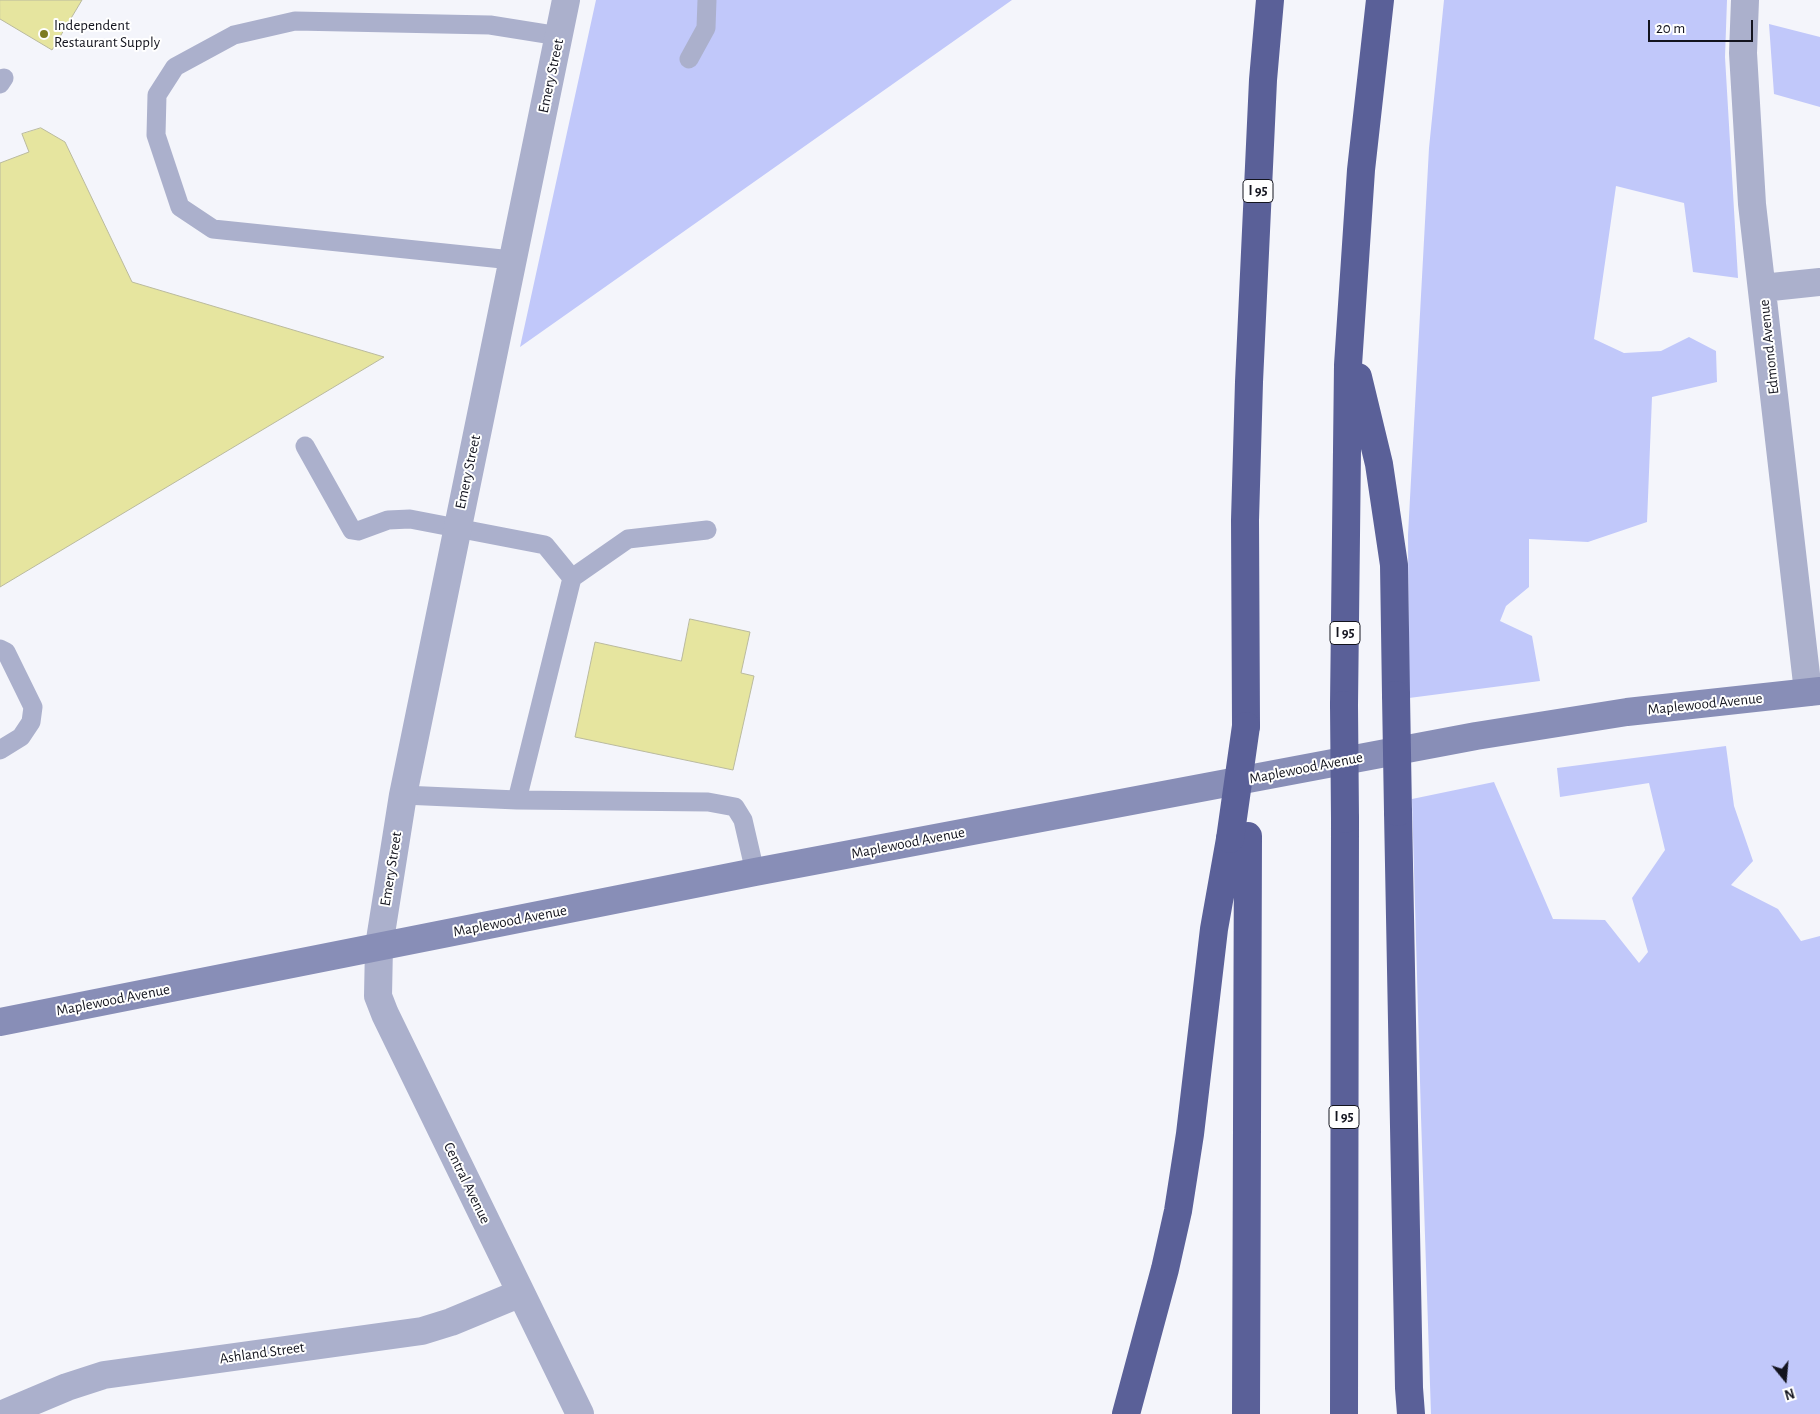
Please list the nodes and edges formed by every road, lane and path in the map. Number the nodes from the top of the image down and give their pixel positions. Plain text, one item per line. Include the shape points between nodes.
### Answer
1 (566, 0) edge
2 (707, 0) edge
3 (1270, 0) edge
4 (1380, 0) edge
5 (1745, 0) edge
6 (559, 36) junction
7 (689, 59) dead end
8 (512, 260) junction
9 (1820, 282) edge
10 (1762, 288) junction
11 (1350, 341) junction
12 (305, 446) dead end
13 (457, 528) junction
14 (707, 530) dead end
15 (572, 578) junction
16 (0, 649) edge
17 (1814, 692) edge
18 (0, 750) edge
19 (402, 795) junction
20 (517, 800) junction
21 (1239, 837) junction
22 (755, 872) junction
23 (379, 946) junction
24 (0, 1022) edge
25 (521, 1293) junction
26 (3, 1414) edge
27 (580, 1414) edge
28 (1126, 1414) edge
29 (1246, 1414) edge
30 (1344, 1414) edge
31 (1411, 1414) edge

1 - 6 street, Emery Street
2 - 7 lane via 706,28
3 - 21 highway, I 95, bridge via 1263,80 1249,382 1245,520 1246,726
4 - 11 highway, I 95 via 1361,170
5 - 10 street, Edmond Avenue via 1743,53 1747,139
6 - 8 street, Emery Street
6 - 8 lane via 490,25 295,21 234,35 175,67 157,95 156,135 180,207 213,228
8 - 13 street, Emery Street
9 - 10 street
10 - 17 street, Edmond Avenue
11 - 30 highway, I 95, bridge via 1344,705
11 - 31 highway, bridge via 1379,464 1394,565
12 - 13 lane via 352,530 358,531 388,520 410,519
13 - 15 lane via 545,545
13 - 19 street, Emery Street
14 - 15 lane via 628,539
15 - 20 lane
16 - 18 lane via 6,652 33,707 31,722 21,737
17 - 22 street, Maplewood Avenue via 1627,712 1494,733
19 - 20 lane
19 - 23 street, Emery Street
20 - 22 lane via 708,802 734,806 744,820
21 - 28 highway via 1214,928 1178,1211
21 - 29 highway, I 95
22 - 23 street, Maplewood Avenue
23 - 24 street, Maplewood Avenue
23 - 25 street, Central Avenue via 378,996 384,1014
25 - 26 street, Ashland Street via 422,1331 104,1375
25 - 27 street, Central Avenue

